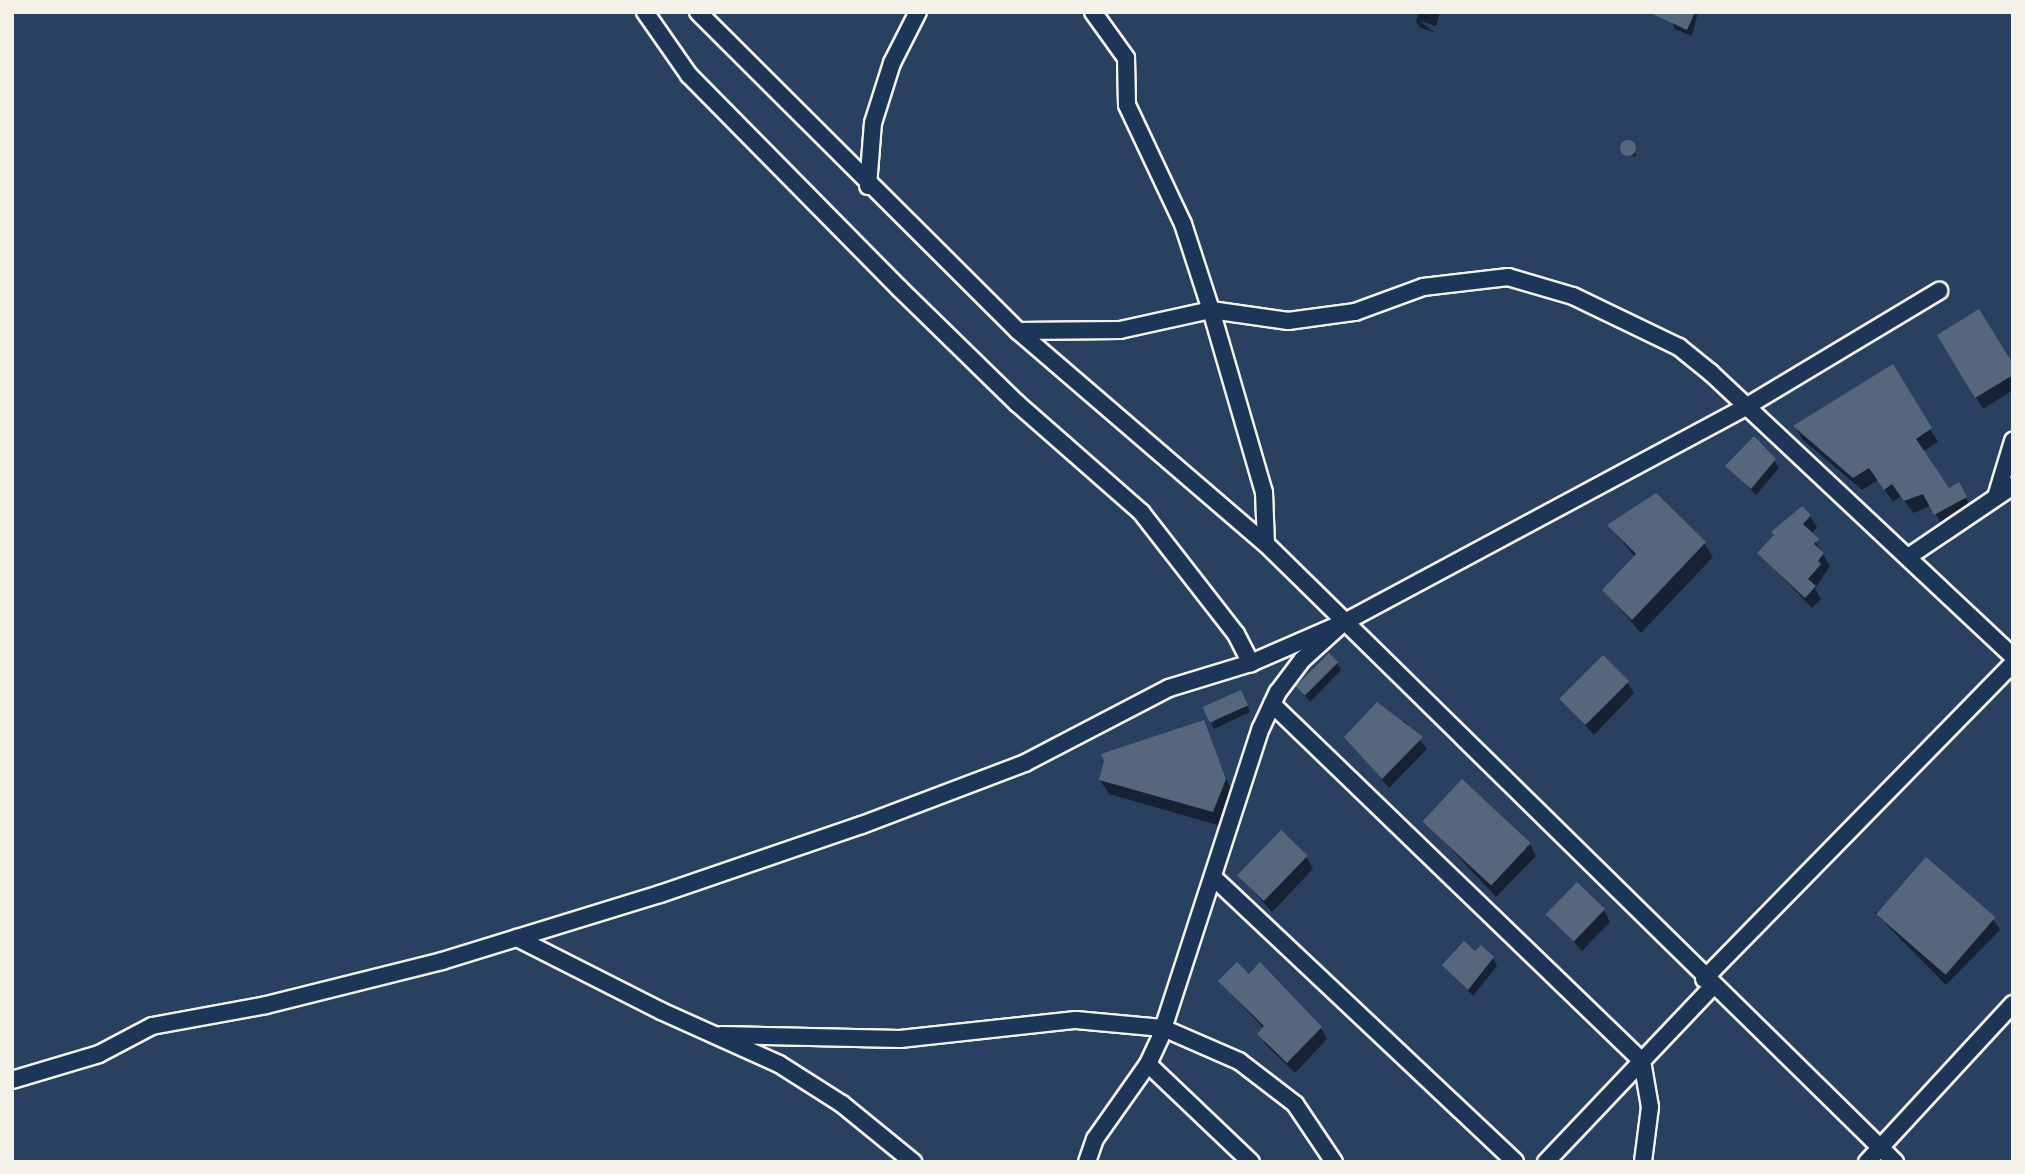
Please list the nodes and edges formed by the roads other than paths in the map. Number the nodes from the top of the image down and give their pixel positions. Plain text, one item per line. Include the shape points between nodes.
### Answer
1 (645, 12) edge
2 (698, 12) edge
3 (918, 12) edge
4 (1093, 12) edge
5 (868, 186) junction
6 (1938, 291) dead end
7 (1211, 310) junction
8 (1018, 331) junction
9 (1749, 405) junction
10 (2013, 440) edge
11 (2013, 486) edge
12 (1996, 497) junction
13 (1266, 544) junction
14 (1908, 557) junction
15 (1343, 623) junction
16 (2013, 657) edge
17 (1251, 663) junction
18 (2013, 664) edge
19 (1272, 704) junction
20 (1213, 877) junction
21 (517, 938) junction
22 (1709, 983) junction
23 (2013, 1004) edge
24 (1163, 1028) junction
25 (722, 1035) junction
26 (1642, 1061) junction
27 (1148, 1065) junction
28 (12, 1080) edge
29 (1880, 1148) junction
30 (913, 1162) edge
31 (1087, 1162) edge
32 (1251, 1162) edge
33 (1334, 1162) edge
34 (1515, 1162) edge
35 (1546, 1162) edge
36 (1643, 1162) edge
37 (1867, 1162) edge
38 (1895, 1162) edge

1 - 17 street via 689,75 899,288 1018,404 1141,512 1236,634
2 - 5 street
3 - 5 street via 892,63 873,123
4 - 7 street via 1126,58 1127,105 1183,224
5 - 8 street
6 - 9 street
7 - 8 street via 1120,330
7 - 9 street via 1288,321 1354,312 1423,287 1508,277 1573,296 1679,347
7 - 13 street via 1264,492
8 - 13 street
9 - 14 street
9 - 15 street
10 - 12 street
11 - 12 street
12 - 14 street
13 - 15 street
14 - 16 street
15 - 17 street
15 - 19 street via 1302,660
15 - 22 street
17 - 21 street via 1169,688 1025,763 862,825
18 - 22 street
19 - 20 street
19 - 26 street
20 - 24 street
20 - 34 street
21 - 25 street via 661,1011
21 - 28 street via 365,981 152,1026 99,1055
22 - 26 street
22 - 29 street
23 - 29 street
24 - 25 street via 1076,1020 900,1039
24 - 27 street
24 - 33 street via 1239,1061 1295,1104
25 - 30 street via 811,1083
26 - 35 street
26 - 36 street via 1650,1107
27 - 31 street via 1095,1139
27 - 32 street
29 - 37 street
29 - 38 street

